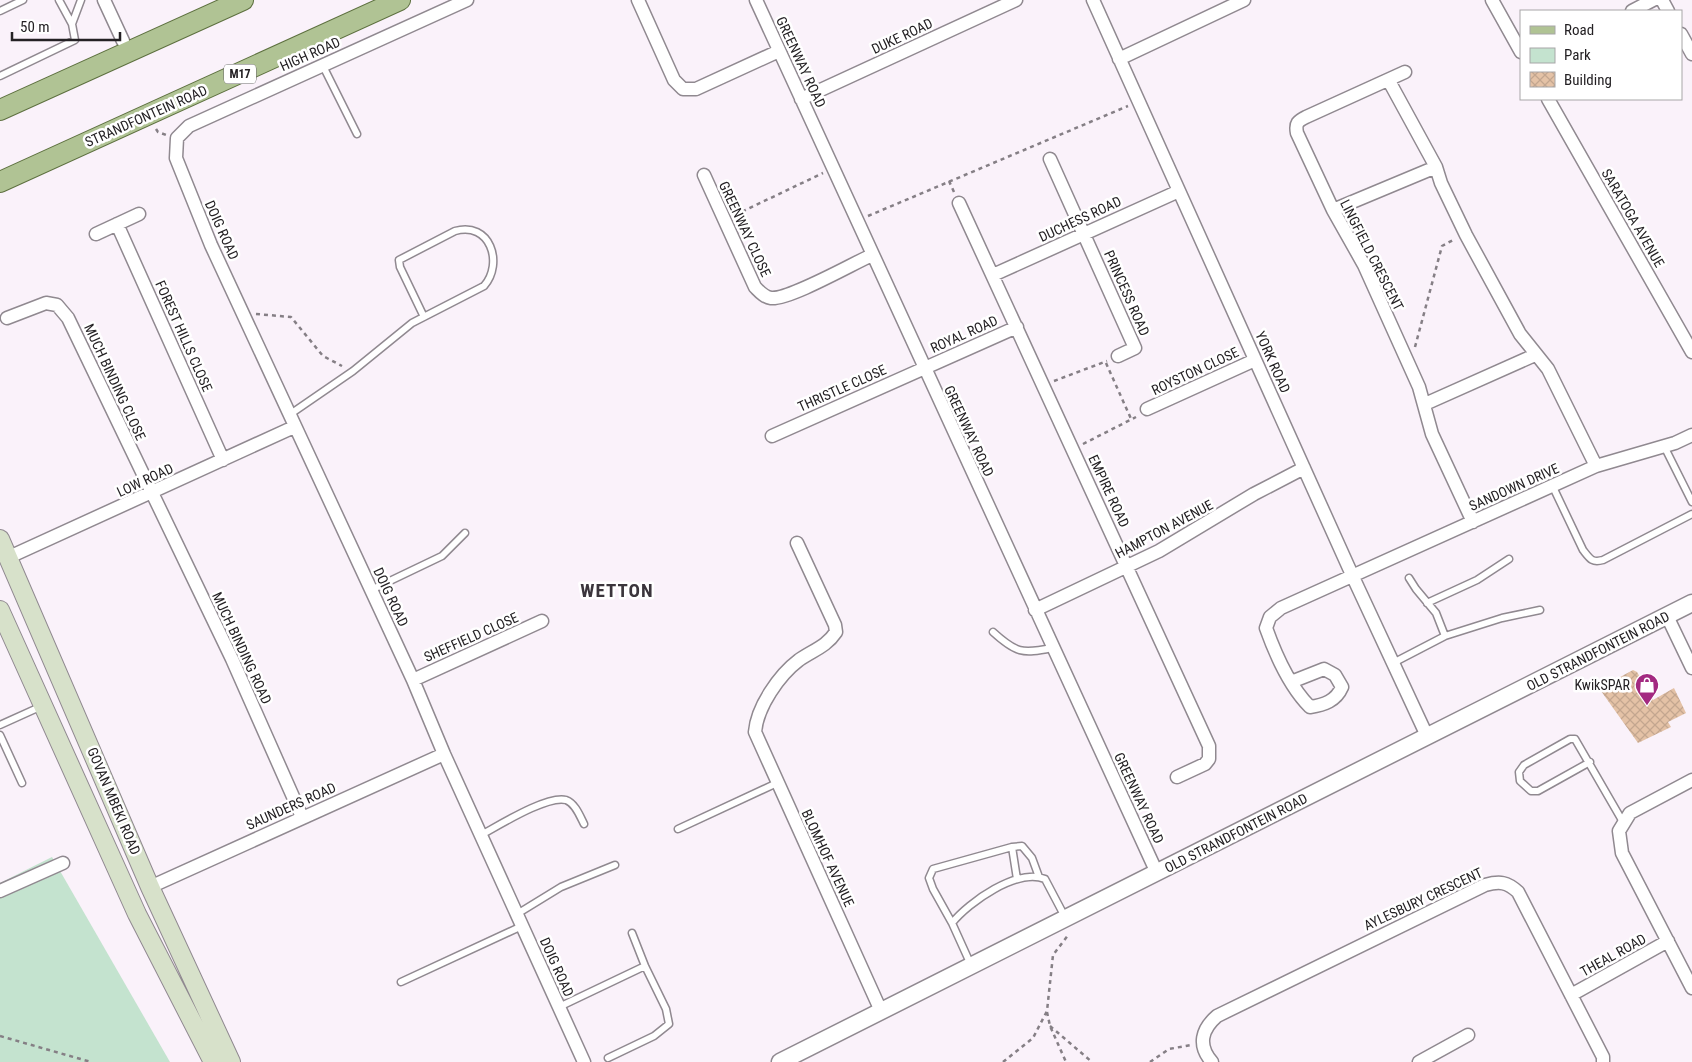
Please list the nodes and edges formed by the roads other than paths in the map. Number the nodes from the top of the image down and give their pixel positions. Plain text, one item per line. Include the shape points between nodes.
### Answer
1 (23, 0) edge
2 (59, 0) edge
3 (81, 0) edge
4 (104, 0) edge
5 (243, 0) edge
6 (400, 0) edge
7 (466, 0) edge
8 (638, 0) edge
9 (756, 0) edge
10 (1016, 0) edge
11 (1093, 0) edge
12 (1242, 0) edge
13 (1492, 0) edge
14 (1653, 0) edge
15 (1634, 10) edge
16 (0, 11) edge
17 (72, 24) junction
18 (1682, 36) edge
19 (123, 41) dead end
20 (1520, 50) edge
21 (779, 52) junction
22 (1692, 54) edge
23 (1119, 59) junction
24 (322, 64) junction
25 (1405, 72) dead end
26 (0, 76) edge
27 (1389, 81) junction
28 (801, 99) junction
29 (1549, 100) edge
30 (0, 110) edge
31 (356, 134) dead end
32 (175, 145) joint
33 (1050, 159) dead end
34 (1436, 167) junction
35 (704, 175) dead end
36 (0, 182) edge
37 (1179, 191) junction
38 (959, 202) dead end
39 (1333, 210) junction
40 (139, 214) dead end
41 (117, 224) junction
42 (1084, 233) junction
43 (96, 234) dead end
44 (872, 255) junction
45 (993, 275) junction
46 (424, 316) junction
47 (7, 318) dead end
48 (1017, 327) junction
49 (1692, 352) edge
50 (1536, 355) junction
51 (1118, 356) road end
52 (1255, 360) junction
53 (925, 369) junction
54 (1425, 404) junction
55 (1147, 409) dead end
56 (289, 415) junction
57 (294, 427) junction
58 (1692, 435) edge
59 (772, 436) dead end
60 (1664, 446) junction
61 (223, 460) junction
62 (1596, 466) junction
63 (1304, 468) junction
64 (1553, 487) junction
65 (152, 493) junction
66 (1692, 502) edge
67 (1692, 514) edge
68 (1473, 522) junction
69 (465, 533) dead end
70 (0, 539) edge
71 (797, 543) dead end
72 (7, 558) junction
73 (1510, 558) dead end
74 (1127, 566) junction
75 (1353, 577) junction
76 (1409, 578) dead end
77 (371, 590) junction
78 (1427, 603) junction
79 (1692, 603) edge
80 (0, 610) edge
81 (1035, 610) junction
82 (1540, 610) dead end
83 (1667, 616) junction
84 (542, 621) dead end
85 (993, 632) dead end
86 (1445, 636) junction
87 (1052, 648) junction
88 (1393, 663) junction
89 (1692, 668) edge
90 (413, 680) junction
91 (1291, 682) dead end
92 (43, 705) junction
93 (0, 725) edge
94 (0, 735) edge
95 (1427, 736) junction
96 (444, 754) junction
97 (1590, 762) junction
98 (1176, 777) dead end
99 (1692, 780) edge
100 (22, 783) dead end
101 (777, 783) junction
102 (302, 817) junction
103 (1623, 822) junction
104 (584, 824) dead end
105 (678, 829) dead end
106 (480, 834) junction
107 (1012, 847) junction
108 (63, 863) dead end
109 (615, 865) dead end
110 (1157, 873) junction
111 (1039, 877) junction
112 (1017, 879) junction
113 (150, 886) junction
114 (0, 891) edge
115 (517, 914) junction
116 (952, 922) junction
117 (1069, 924) junction
118 (522, 926) junction
119 (632, 933) dead end
120 (1668, 941) junction
121 (644, 966) junction
122 (971, 966) junction
123 (401, 982) dead end
124 (1692, 988) edge
125 (1571, 994) junction
126 (559, 1007) junction
127 (881, 1011) junction
128 (1468, 1035) dead end
129 (608, 1058) dead end
130 (213, 1062) edge
131 (231, 1062) edge
132 (584, 1062) edge
133 (780, 1062) edge
134 (1212, 1062) edge
135 (1419, 1062) edge
136 (1604, 1062) edge

1 - 16 lane
2 - 17 lane
3 - 17 lane
4 - 19 street
5 - 30 main road
6 - 36 main road, STRANDFONTEIN ROAD / M17
7 - 24 street, HIGH ROAD
8 - 21 street via 674,80 683,89 696,89
9 - 21 street, GREENWAY ROAD
10 - 28 street, DUKE ROAD
11 - 23 street, YORK ROAD
12 - 23 street
13 - 20 street
14 - 15 street
17 - 26 lane via 75,40 71,44
18 - 22 street
21 - 28 street, GREENWAY ROAD
23 - 37 street, YORK ROAD
24 - 31 lane
24 - 32 street, HIGH ROAD via 189,126 179,135
25 - 27 street, LINGFIELD CRESCENT
27 - 34 street
27 - 39 street, LINGFIELD CRESCENT via 1306,117 1295,126
28 - 44 street, GREENWAY ROAD
29 - 49 street, SARATOGA AVENUE
32 - 56 street, DOIG ROAD via 176,158 193,201
33 - 42 street
34 - 39 street
34 - 50 street via 1466,234 1520,334
35 - 44 street, GREENWAY CLOSE via 755,287 762,295 770,298 788,294
37 - 42 street, DUCHESS ROAD
37 - 52 street, YORK ROAD
38 - 45 street, EMPIRE ROAD
39 - 54 street, LINGFIELD CRESCENT via 1364,265
40 - 41 street
41 - 43 street
41 - 61 street, FOREST HILLS CLOSE
42 - 45 street, DUCHESS ROAD
42 - 51 street, PRINCESS ROAD via 1136,348
44 - 53 street, GREENWAY ROAD
45 - 48 street, EMPIRE ROAD
46 - 46 lane via 488,281 494,268 494,255 490,243 477,232 455,231 400,260 400,267
46 - 56 lane
47 - 65 street, MUCH BINDING CLOSE via 46,303 57,305 68,318
48 - 53 street, ROYAL ROAD
48 - 74 street, EMPIRE ROAD
50 - 54 street
50 - 62 street via 1548,369 1567,404
52 - 55 street, ROYSTON CLOSE
52 - 63 street, YORK ROAD
53 - 59 street, THRISTLE CLOSE
53 - 81 street, GREENWAY ROAD
54 - 68 street, LINGFIELD CRESCENT via 1432,434
56 - 57 street, DOIG ROAD
57 - 61 street, LOW ROAD
57 - 77 street, DOIG ROAD
58 - 60 street, SANDOWN DRIVE
60 - 62 street, SANDOWN DRIVE
60 - 66 lane
61 - 65 street, LOW ROAD
62 - 64 street, SANDOWN DRIVE
63 - 74 street, HAMPTON AVENUE
63 - 75 street, YORK ROAD
64 - 67 lane via 1583,550 1595,562
64 - 68 street, SANDOWN DRIVE
65 - 72 street, LOW ROAD
65 - 102 street, MUCH BINDING ROAD via 232,659
68 - 75 street, SANDOWN DRIVE
69 - 77 lane via 442,556
70 - 72 main road, GOVAN MBEKI ROAD
71 - 101 street, BLOMHOF AVENUE via 836,632 825,646 787,670 775,685 755,726 756,737
72 - 113 main road, GOVAN MBEKI ROAD
73 - 78 lane via 1477,580
74 - 81 street, HAMPTON AVENUE
74 - 98 street, EMPIRE ROAD via 1210,752 1205,764
75 - 88 street, YORK ROAD
75 - 91 street, SANDOWN DRIVE via 1281,608 1270,617 1266,628
76 - 78 lane
77 - 90 street, DOIG ROAD
78 - 86 lane via 1436,613
79 - 83 street, OLD STRANDFONTEIN ROAD
80 - 92 main road, GOVAN MBEKI ROAD
81 - 87 street, GREENWAY ROAD
82 - 86 lane
83 - 89 street
83 - 95 street, OLD STRANDFONTEIN ROAD
84 - 90 street, SHEFFIELD CLOSE
85 - 87 lane via 1009,648 1019,652
86 - 88 lane
87 - 110 street, GREENWAY ROAD
88 - 95 street, YORK ROAD
90 - 96 street, DOIG ROAD
92 - 93 lane
92 - 130 main road, GOVAN MBEKI ROAD via 137,914
94 - 100 lane
95 - 110 street, OLD STRANDFONTEIN ROAD
96 - 102 street, SAUNDERS ROAD
96 - 106 street, DOIG ROAD
97 - 97 lane via 1538,791 1531,792 1520,781 1524,765 1570,739 1576,740
97 - 103 lane
99 - 103 street via 1630,813
101 - 105 lane
101 - 127 street, BLOMHOF AVENUE
102 - 113 street, SAUNDERS ROAD
103 - 120 street via 1619,831 1622,853
104 - 106 lane via 574,806 566,800 556,800
106 - 115 street, DOIG ROAD
107 - 111 lane via 1027,849
107 - 112 lane
107 - 116 lane via 933,870 929,878 932,890
108 - 114 street
109 - 115 lane via 561,887
110 - 117 street, OLD STRANDFONTEIN ROAD
111 - 112 lane
111 - 117 lane via 1045,879
112 - 116 lane via 973,903
113 - 131 main road, GOVAN MBEKI ROAD
115 - 118 street, DOIG ROAD
116 - 122 lane
117 - 122 street, OLD STRANDFONTEIN ROAD
118 - 123 lane
118 - 126 street, DOIG ROAD
119 - 121 lane
120 - 124 street
120 - 125 street, THEAL ROAD
121 - 126 lane
121 - 129 lane via 666,1009 669,1024 654,1036
122 - 127 street, OLD STRANDFONTEIN ROAD
125 - 134 street, AYLESBURY CRESCENT via 1518,892 1509,884 1498,881 1217,1016 1203,1033 1204,1051
125 - 136 street, AYLESBURY CRESCENT
126 - 132 street, DOIG ROAD
127 - 133 street, OLD STRANDFONTEIN ROAD
128 - 135 street

